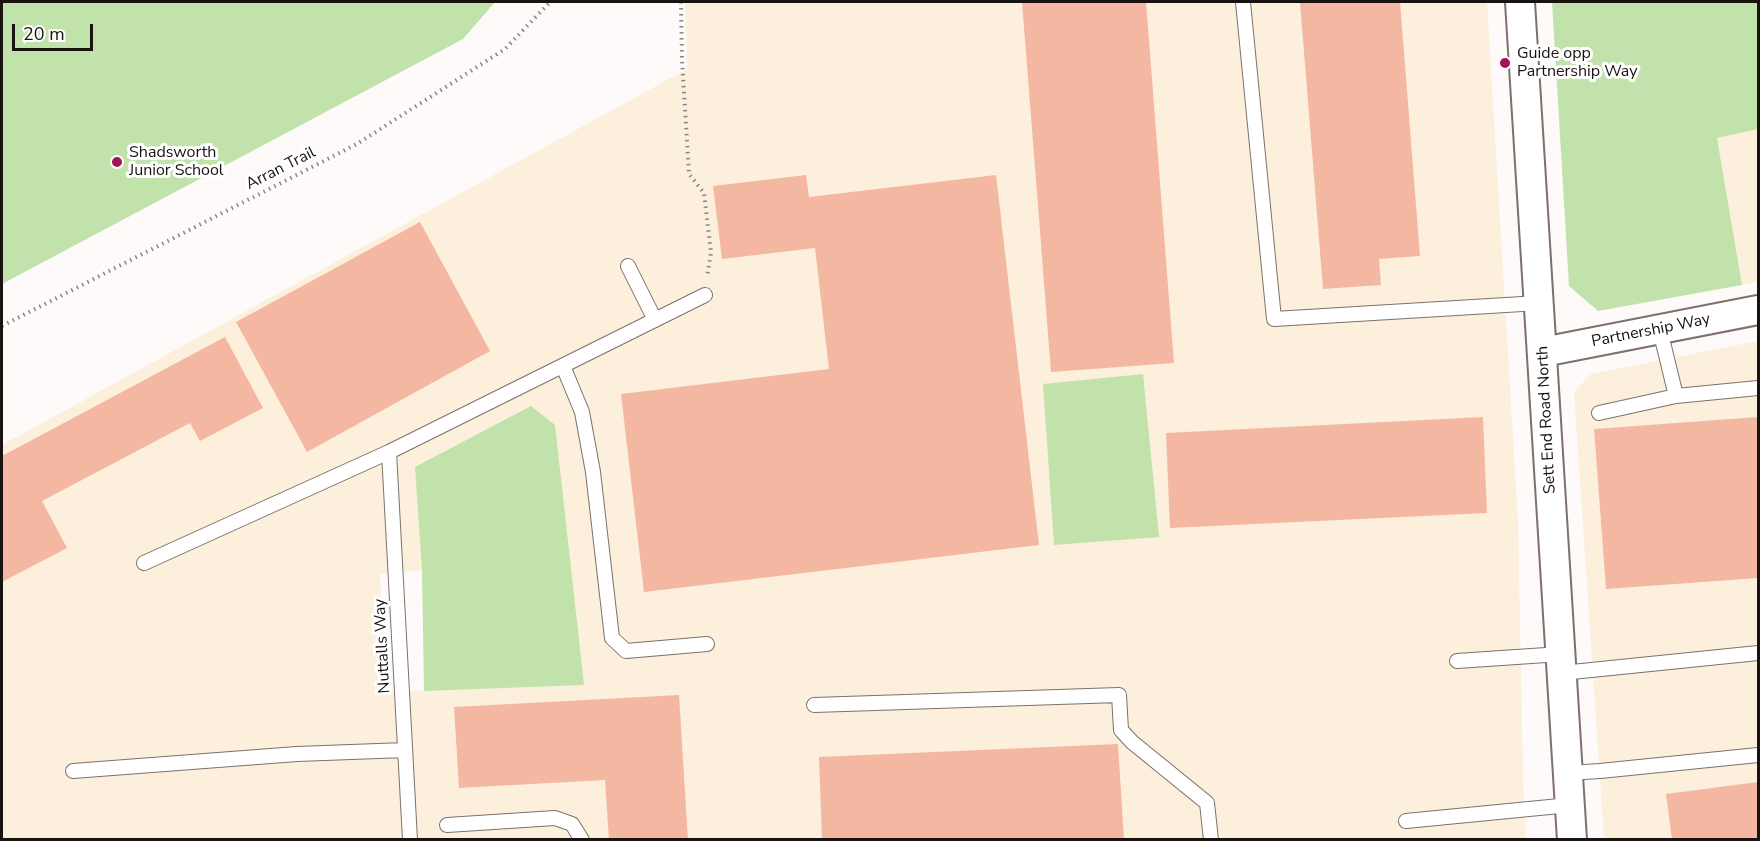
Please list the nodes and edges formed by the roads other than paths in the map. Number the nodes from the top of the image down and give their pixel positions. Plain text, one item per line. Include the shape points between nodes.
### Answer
1 (1244, 2) edge
2 (1520, 2) edge
3 (627, 266) dead end
4 (705, 296) road end
5 (1539, 303) junction
6 (1758, 310) edge
7 (655, 320) junction
8 (1660, 330) junction
9 (1543, 352) junction
10 (563, 366) junction
11 (1758, 388) edge
12 (1676, 396) junction
13 (1599, 413) dead end
14 (389, 452) junction
15 (144, 563) dead end
16 (707, 644) dead end
17 (1758, 653) edge
18 (1457, 662) dead end
19 (1561, 663) junction
20 (814, 705) dead end
21 (405, 750) junction
22 (1758, 755) edge
23 (73, 771) dead end
24 (1568, 773) junction
25 (1570, 805) junction
26 (1406, 821) dead end
27 (447, 825) dead end
28 (410, 840) edge
29 (582, 840) edge
30 (1211, 840) edge
31 (1572, 840) edge

1 - 5 lane via 1274,319
2 - 5 street, Sett End Road North
3 - 7 lane
4 - 7 lane
5 - 9 street, Sett End Road North
6 - 8 street, Partnership Way
7 - 10 lane
8 - 9 street, Partnership Way
8 - 12 lane
9 - 19 street, Sett End Road North
10 - 14 lane
10 - 16 lane via 582,412 593,472 612,638 626,651
11 - 12 lane
12 - 13 lane
14 - 15 lane
14 - 21 lane, Nuttalls Way
17 - 19 lane
18 - 19 lane
19 - 24 street, Sett End Road North
20 - 30 lane via 1119,695 1121,730 1207,803
21 - 23 lane
21 - 28 lane, Nuttalls Way
22 - 24 lane
24 - 25 street, Sett End Road North
25 - 26 lane
25 - 31 street, Sett End Road North
27 - 29 lane via 555,818 572,824

